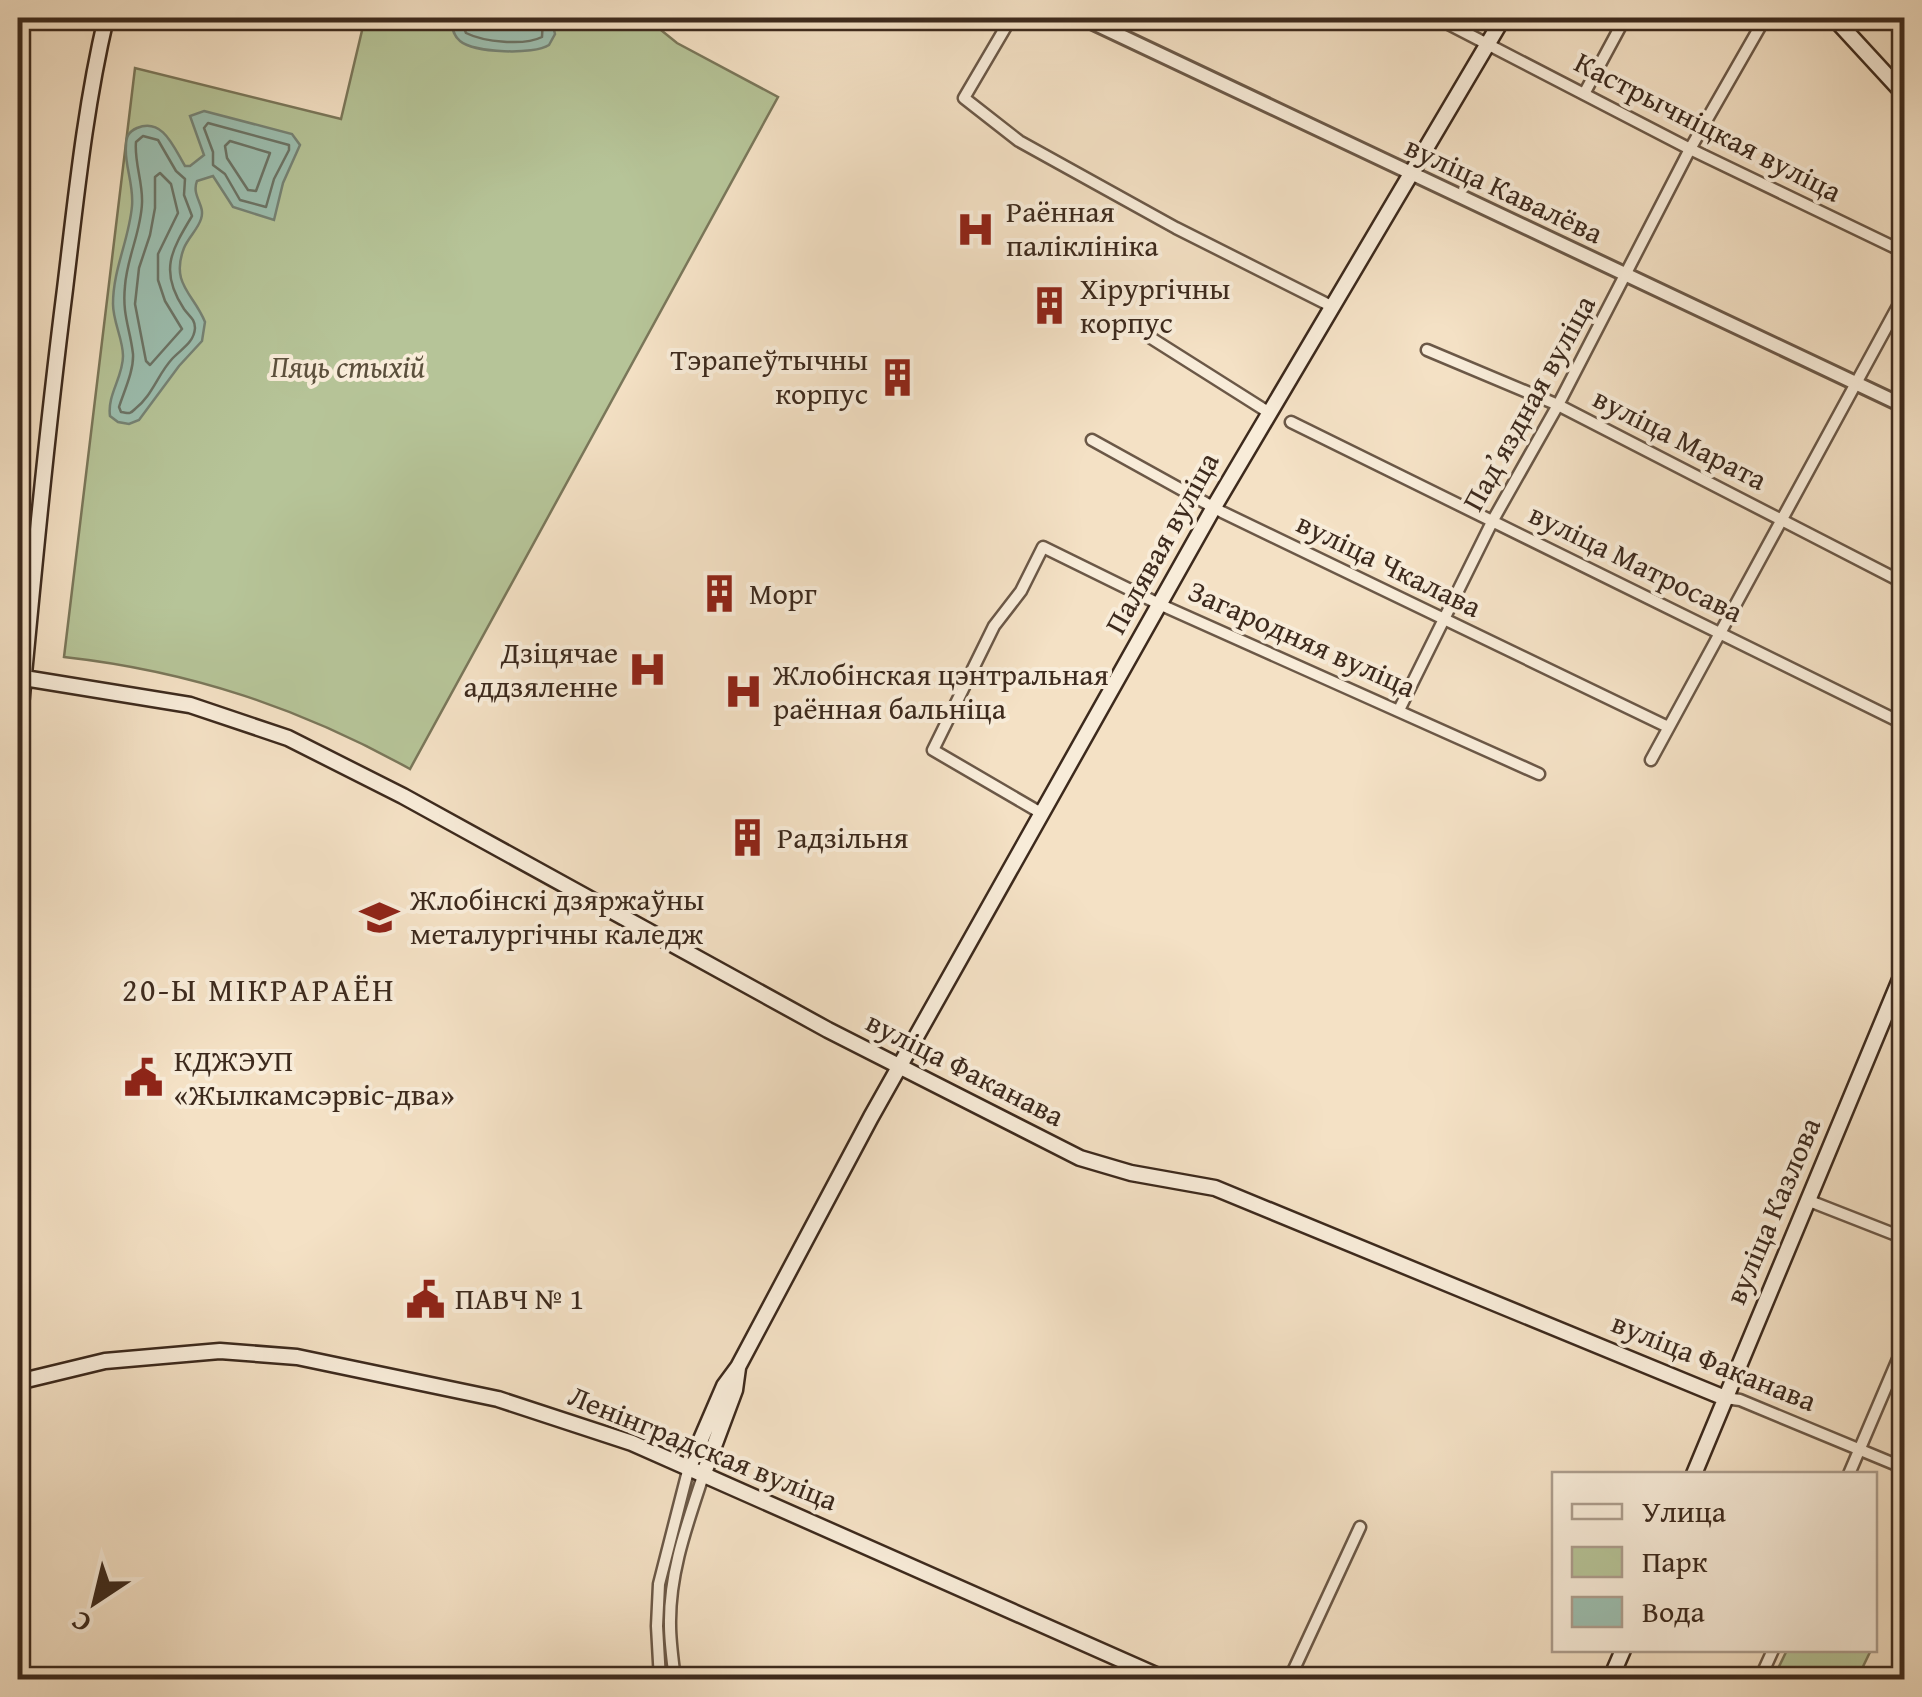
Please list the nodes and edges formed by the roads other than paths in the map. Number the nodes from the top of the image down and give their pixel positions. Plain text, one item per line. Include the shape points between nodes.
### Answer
1 (106, 18) edge
2 (1011, 18) edge
3 (1082, 18) edge
4 (1437, 18) edge
5 (1503, 18) edge
6 (1625, 18) edge
7 (1765, 18) edge
8 (1834, 18) edge
9 (1488, 43) junction
10 (1584, 94) junction
11 (1904, 94) edge
12 (1690, 150) junction
13 (1410, 173) junction
14 (1904, 252) edge
15 (1627, 276) junction
16 (1904, 294) edge
17 (1331, 306) junction
18 (1151, 338) dead end
19 (1427, 350) dead end
20 (1856, 384) junction
21 (1558, 405) junction
22 (1904, 406) edge
23 (1268, 412) junction
24 (1291, 422) dead end
25 (1092, 440) dead end
26 (1214, 507) junction
27 (1493, 520) junction
28 (1784, 521) junction
29 (1904, 583) edge
30 (1160, 604) junction
31 (1442, 619) junction
32 (1719, 632) junction
33 (20, 678) edge
34 (1399, 710) junction
35 (1904, 724) edge
36 (1668, 726) junction
37 (18, 738) edge
38 (1652, 760) dead end
39 (1539, 774) dead end
40 (1041, 813) junction
41 (1904, 970) edge
42 (899, 1067) junction
43 (1807, 1200) junction
44 (1904, 1238) edge
45 (1904, 1345) edge
46 (18, 1382) edge
47 (1725, 1398) junction
48 (1860, 1450) junction
49 (1904, 1468) edge
50 (697, 1470) junction
51 (1695, 1472) edge
52 (1850, 1472) edge
53 (1360, 1527) dead end
54 (1622, 1652) edge
55 (1772, 1652) edge
56 (1763, 1672) dead end
57 (660, 1680) edge
58 (675, 1680) edge
59 (1166, 1680) edge
60 (1288, 1680) edge
61 (1610, 1680) edge

1 - 33 main road via 78,177
2 - 17 street via 964,98 1019,141
3 - 13 street, вуліца Кавалёва
4 - 9 street, Кастрычніцкая вуліца
5 - 9 main road, Палявая вуліца
6 - 10 street
7 - 12 street, Падʼяздная вуліца
8 - 11 main road
9 - 10 street, Кастрычніцкая вуліца
9 - 13 main road, Палявая вуліца
10 - 12 street, Кастрычніцкая вуліца
12 - 14 street, Кастрычніцкая вуліца
12 - 15 street, Падʼяздная вуліца
13 - 15 street, вуліца Кавалёва
13 - 17 main road, Палявая вуліца
15 - 20 street, вуліца Кавалёва
15 - 21 street, Падʼяздная вуліца
16 - 20 street
17 - 23 main road, Палявая вуліца
18 - 23 street
19 - 21 street, вуліца Марата
20 - 22 street, вуліца Кавалёва
20 - 28 street
21 - 27 street, Падʼяздная вуліца
21 - 28 street, вуліца Марата
23 - 26 main road, Палявая вуліца
24 - 27 street, вуліца Матросава
25 - 26 street, вуліца Чкалава
26 - 30 main road, Палявая вуліца
26 - 31 street, вуліца Чкалава
27 - 31 street, Падʼяздная вуліца
27 - 32 street, вуліца Матросава
28 - 29 street, вуліца Марата
28 - 32 street
30 - 34 street, Загародняя вуліца
30 - 40 main road, Палявая вуліца
30 - 40 street, Загародняя вуліца via 1043,547 994,626 932,750
31 - 34 street, Падʼяздная вуліца
31 - 36 street, вуліца Чкалава
32 - 35 street, вуліца Матросава
32 - 36 street
33 - 37 main road
33 - 42 main road, вуліца Факанава via 190,704 323,753
34 - 39 street, Загародняя вуліца
36 - 38 street
40 - 42 main road, Палявая вуліца
41 - 43 main road, вуліца Казлова
42 - 47 main road, вуліца Факанава via 1080,1158 1215,1188
42 - 50 main road, Палявая вуліца via 738,1367 735,1390
43 - 44 street
43 - 47 main road, вуліца Казлова
45 - 48 street
46 - 50 main road, Ленінградская вуліца via 164,1354 297,1357 498,1399
47 - 48 street, вуліца Факанава
47 - 51 main road, вуліца Казлова
48 - 49 street, вуліца Факанава
48 - 52 street
50 - 57 street via 659,1584
50 - 58 street via 673,1587
50 - 59 main road, Ленінградская вуліца
53 - 60 street
54 - 61 main road
55 - 56 street

